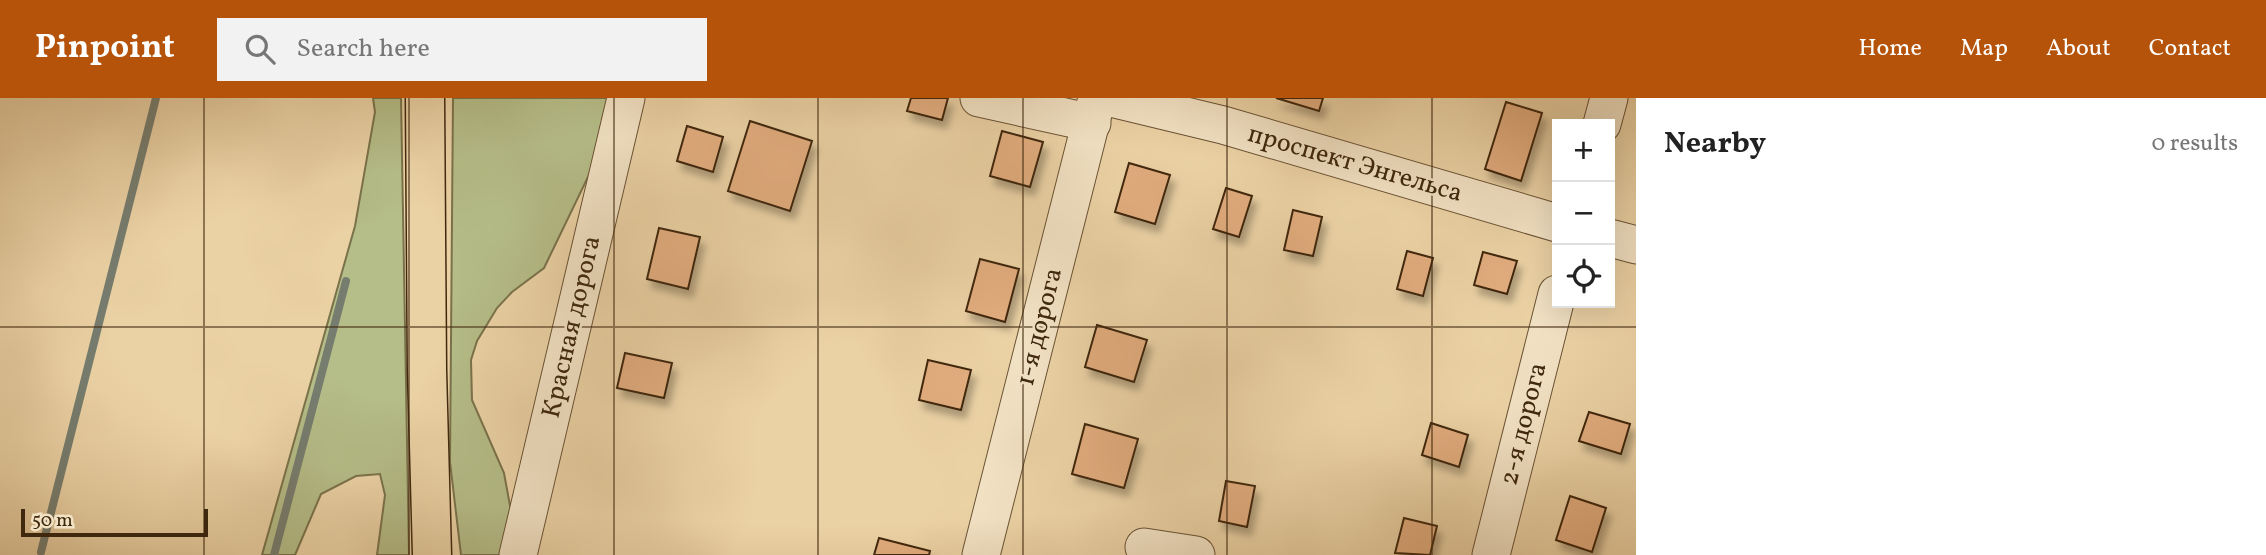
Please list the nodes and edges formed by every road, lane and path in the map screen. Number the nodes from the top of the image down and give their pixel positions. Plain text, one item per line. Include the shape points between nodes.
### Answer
1 (425, 98) edge
2 (626, 98) edge
3 (979, 98) edge
4 (1609, 98) edge
5 (1100, 106) edge
6 (1603, 119) edge
7 (1552, 222) edge
8 (1615, 239) edge
9 (1636, 245) edge
10 (1553, 308) edge
11 (1144, 547) dead end
12 (432, 555) edge
13 (518, 555) edge
14 (981, 555) edge
15 (1196, 555) edge
16 (1491, 555) edge

1 - 12 main road
2 - 13 street, Красная дорога
3 - 5 street, проспект Энгельса
4 - 6 street
5 - 7 street, проспект Энгельса via 1223,125
5 - 14 street, 1-я дорога
8 - 9 street
10 - 16 street, 2-я дорога
11 - 15 street

